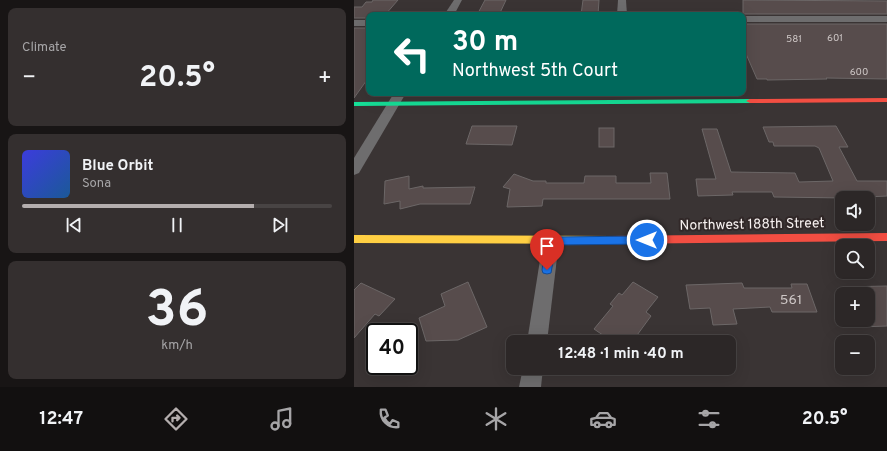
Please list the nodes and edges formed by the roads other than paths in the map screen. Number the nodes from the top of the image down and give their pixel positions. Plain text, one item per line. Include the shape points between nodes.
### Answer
1 (458, 0) edge
2 (622, 0) edge
3 (451, 12) edge
4 (622, 12) edge
5 (746, 19) edge
6 (887, 19) edge
7 (354, 23) edge
8 (366, 23) edge
9 (398, 96) edge
10 (625, 98) edge
11 (887, 100) edge
12 (354, 104) edge
13 (392, 104) junction
14 (354, 170) edge
15 (887, 238) edge
16 (354, 239) edge
17 (551, 241) junction
18 (538, 335) edge
19 (532, 375) edge
20 (530, 387) edge

1 - 3 street
2 - 4 street
5 - 6 street
7 - 8 street
9 - 13 street
10 - 11 street
10 - 13 street
12 - 13 street
13 - 14 street
15 - 17 street, Northwest 188th Street
16 - 17 street, Northwest 188th Street
17 - 18 street
19 - 20 street

